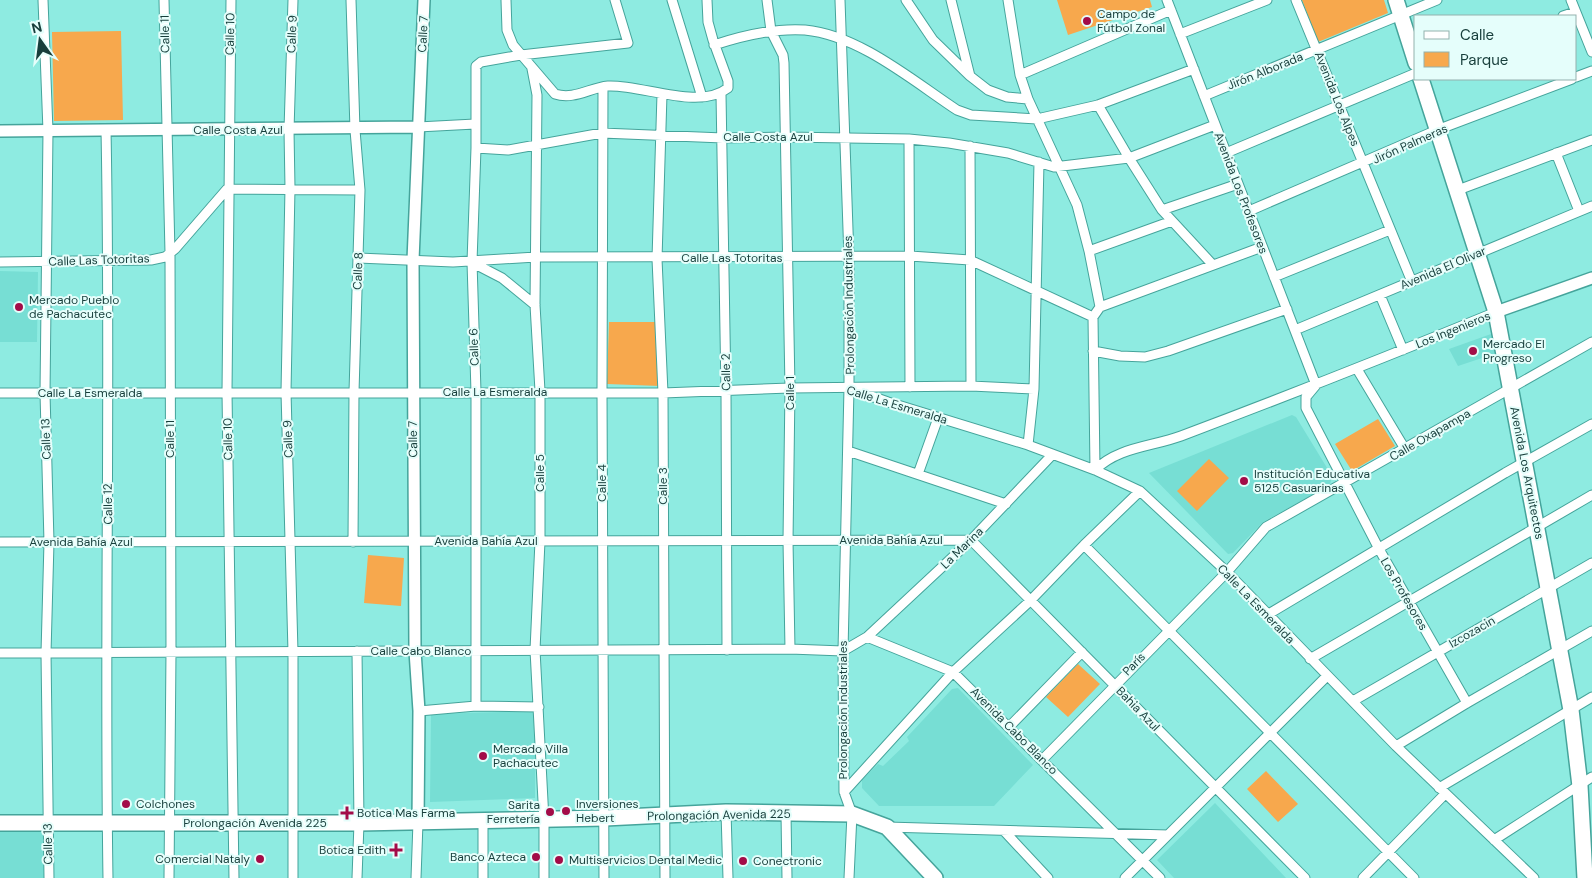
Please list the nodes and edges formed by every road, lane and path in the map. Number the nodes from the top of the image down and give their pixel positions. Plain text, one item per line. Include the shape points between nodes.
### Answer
1 (43, 0) edge
2 (164, 0) edge
3 (231, 0) edge
4 (294, 0) edge
5 (351, 0) edge
6 (424, 0) edge
7 (506, 0) edge
8 (615, 0) edge
9 (672, 0) edge
10 (707, 0) edge
11 (767, 0) edge
12 (840, 0) edge
13 (906, 0) edge
14 (951, 0) edge
15 (1008, 0) edge
16 (1167, 0) edge
17 (1267, 0) edge
18 (1296, 0) edge
19 (1436, 0) edge
20 (1571, 0) edge
21 (1398, 7) edge
22 (1171, 10) junction
23 (1575, 12) junction
24 (1566, 15) edge
25 (1576, 15) edge
26 (1577, 17) edge
27 (772, 31) junction
28 (1180, 34) junction
29 (841, 40) junction
30 (714, 44) junction
31 (1316, 51) junction
32 (1592, 52) edge
33 (522, 55) junction
34 (1414, 56) edge
35 (532, 69) junction
36 (1194, 70) junction
37 (1592, 71) edge
38 (1414, 73) edge
39 (1020, 75) junction
40 (970, 76) junction
41 (1577, 77) edge
42 (1421, 80) edge
43 (1569, 80) edge
44 (603, 88) junction
45 (662, 94) junction
46 (721, 94) junction
47 (1204, 96) junction
48 (702, 97) junction
49 (1028, 99) junction
50 (1098, 105) junction
51 (1339, 106) junction
52 (1037, 119) junction
53 (475, 124) junction
54 (1215, 125) junction
55 (418, 127) junction
56 (106, 130) junction
57 (167, 130) junction
58 (228, 130) junction
59 (289, 130) junction
60 (355, 130) junction
61 (1438, 130) junction
62 (0, 131) edge
63 (48, 131) junction
64 (602, 133) junction
65 (660, 134) junction
66 (786, 137) junction
67 (845, 137) junction
68 (723, 138) junction
69 (909, 139) junction
70 (1592, 140) edge
71 (970, 146) junction
72 (535, 147) junction
73 (476, 148) junction
74 (1226, 153) junction
75 (1556, 153) junction
76 (1129, 158) junction
77 (1039, 162) junction
78 (1363, 164) junction
79 (1058, 165) junction
80 (1238, 184) junction
81 (290, 188) junction
82 (227, 189) junction
83 (360, 190) junction
84 (1458, 190) junction
85 (1592, 206) edge
86 (1162, 210) junction
87 (1249, 211) junction
88 (1579, 211) junction
89 (1172, 221) junction
90 (1390, 230) junction
91 (1262, 247) junction
92 (1089, 251) junction
93 (170, 253) junction
94 (1478, 253) junction
95 (910, 256) junction
96 (358, 258) junction
97 (536, 258) junction
98 (723, 258) junction
99 (787, 258) junction
100 (849, 258) junction
101 (602, 259) junction
102 (657, 259) junction
103 (413, 260) junction
104 (970, 260) junction
105 (0, 262) edge
106 (45, 262) junction
107 (109, 262) junction
108 (472, 262) junction
109 (1212, 264) junction
110 (1274, 277) junction
111 (1592, 278) edge
112 (1412, 282) junction
113 (1036, 292) junction
114 (1380, 295) junction
115 (535, 305) junction
116 (1100, 307) junction
117 (1287, 309) junction
118 (1496, 312) junction
119 (1093, 317) junction
120 (1295, 330) junction
121 (1592, 342) edge
122 (1403, 350) junction
123 (1093, 351) junction
124 (1357, 369) junction
125 (1316, 385) junction
126 (971, 386) junction
127 (910, 387) junction
128 (790, 388) junction
129 (849, 388) junction
130 (1034, 388) junction
131 (1511, 389) junction
132 (540, 391) junction
133 (726, 391) junction
134 (226, 392) junction
135 (286, 392) junction
136 (354, 392) junction
137 (412, 392) junction
138 (476, 392) junction
139 (602, 392) junction
140 (0, 393) edge
141 (44, 393) junction
142 (106, 393) junction
143 (170, 393) junction
144 (664, 393) junction
145 (938, 418) junction
146 (1592, 424) edge
147 (1028, 445) junction
148 (848, 450) junction
149 (1404, 450) junction
150 (1052, 454) junction
151 (1524, 462) junction
152 (1095, 470) junction
153 (918, 474) junction
154 (1344, 484) junction
155 (1140, 491) junction
156 (1592, 495) edge
157 (1006, 504) junction
158 (1538, 527) junction
159 (846, 540) junction
160 (971, 540) junction
161 (475, 541) junction
162 (540, 541) junction
163 (602, 541) junction
164 (663, 541) junction
165 (726, 541) junction
166 (788, 541) junction
167 (0, 542) edge
168 (49, 542) junction
169 (108, 542) junction
170 (170, 542) junction
171 (230, 542) junction
172 (291, 542) junction
173 (353, 542) junction
174 (415, 542) junction
175 (1084, 545) junction
176 (1378, 549) junction
177 (1592, 562) edge
178 (1227, 572) junction
179 (1549, 587) junction
180 (1030, 601) junction
181 (1408, 602) junction
182 (1267, 615) junction
183 (1168, 630) junction
184 (1592, 632) edge
185 (868, 637) junction
186 (790, 649) junction
187 (1560, 649) junction
188 (535, 650) junction
189 (603, 650) junction
190 (663, 650) junction
191 (727, 650) junction
192 (357, 651) junction
193 (415, 651) junction
194 (477, 651) junction
195 (843, 651) junction
196 (106, 652) junction
197 (171, 652) junction
198 (230, 652) junction
199 (293, 652) junction
200 (1082, 652) junction
201 (1438, 652) junction
202 (0, 653) edge
203 (46, 653) junction
204 (1310, 659) junction
205 (953, 672) junction
206 (1327, 676) junction
207 (1114, 684) junction
208 (1592, 697) edge
209 (1353, 701) junction
210 (1467, 702) junction
211 (476, 706) junction
212 (539, 707) junction
213 (1571, 710) junction
214 (419, 711) junction
215 (1010, 726) junction
216 (1270, 733) junction
217 (1396, 746) junction
218 (1043, 758) junction
219 (1586, 782) edge
220 (1216, 788) junction
221 (1442, 791) junction
222 (844, 792) junction
223 (726, 812) junction
224 (786, 813) junction
225 (852, 814) junction
226 (665, 816) junction
227 (605, 818) junction
228 (544, 820) junction
229 (483, 821) junction
230 (418, 822) junction
231 (107, 823) junction
232 (170, 823) junction
233 (234, 823) junction
234 (294, 823) junction
235 (359, 823) junction
236 (0, 824) edge
237 (48, 824) junction
238 (886, 827) junction
239 (1005, 832) junction
240 (1115, 833) junction
241 (1168, 835) junction
242 (1494, 840) junction
243 (1388, 852) junction
244 (1143, 861) junction
245 (1587, 871) edge
246 (48, 878) edge
247 (108, 878) edge
248 (169, 878) edge
249 (234, 878) edge
250 (293, 878) edge
251 (357, 878) edge
252 (416, 878) edge
253 (483, 878) edge
254 (544, 878) edge
255 (604, 878) edge
256 (665, 878) edge
257 (728, 878) edge
258 (787, 878) edge
259 (849, 878) edge
260 (935, 878) edge
261 (1048, 878) edge
262 (1125, 878) edge
263 (1160, 878) edge
264 (1305, 878) edge
265 (1363, 878) edge
266 (1414, 878) edge
267 (1534, 878) edge

1 - 63 street, Calle 13
2 - 57 street, Calle 11
3 - 58 street, Calle 10
4 - 59 street, Calle 9
5 - 60 street, Calle 8
6 - 55 street, Calle 7
7 - 33 street via 507,30
8 - 33 street via 628,42
9 - 48 street
10 - 30 street, Calle 2
11 - 27 street, Calle 1
12 - 29 street, Prolongación Industriales
13 - 40 street via 933,40
14 - 40 street
15 - 39 street
16 - 22 street, Avenida Los Profesores
17 - 28 street
18 - 31 street, Avenida Los Alpes
19 - 21 street, Jirón Alborada
20 - 23 street
21 - 31 street, Jirón Alborada
21 - 34 main road
22 - 28 street, Avenida Los Profesores
22 - 39 street
23 - 24 street
23 - 25 street
26 - 32 street
27 - 29 street via 806,30
27 - 30 street
27 - 66 street, Calle 1 via 783,55
28 - 36 street, Avenida Los Profesores
29 - 52 street via 870,52 957,110 971,115
29 - 67 street, Prolongación Industriales
30 - 46 street, Calle 2 via 728,81 728,88
31 - 47 street, Jirón Alborada
31 - 51 street, Avenida Los Alpes
33 - 35 street
33 - 53 street, Calle 6 via 481,62 476,66
35 - 44 street via 551,90 562,96
35 - 72 street, Calle 5 via 537,95
36 - 47 street, Avenida Los Profesores
36 - 50 street
37 - 41 street, Jirón Palmeras
38 - 51 street
39 - 49 street
40 - 49 street via 988,90 1007,97
42 - 61 main road, Avenida Los Arquitectos
43 - 61 street, Jirón Palmeras
44 - 45 street
44 - 64 street, Calle 4
45 - 48 street
45 - 65 street, Calle 3
46 - 48 street
46 - 68 street, Calle 2
47 - 54 street, Avenida Los Profesores
49 - 52 street
50 - 52 street
50 - 76 street
51 - 74 street
51 - 78 street, Avenida Los Alpes
52 - 79 street
53 - 55 street, Calle Costa Azul
53 - 73 street, Calle 6
54 - 74 street, Avenida Los Profesores
54 - 76 street, Calle Costa Azul
55 - 60 street, Calle Costa Azul
55 - 103 street, Calle 7
56 - 57 street, Calle Costa Azul
56 - 63 street, Calle Costa Azul
56 - 107 street, Calle 12
57 - 58 street, Calle Costa Azul
57 - 93 street, Calle 11
58 - 59 street, Calle Costa Azul
58 - 82 street, Calle 10
59 - 60 street, Calle Costa Azul
59 - 81 street, Calle 9
60 - 83 street, Calle 8
61 - 78 street, Jirón Palmeras
61 - 84 main road, Avenida Los Arquitectos
62 - 63 street, Calle Costa Azul
63 - 106 street, Calle 13
64 - 65 street, Calle Costa Azul
64 - 72 street, Calle Costa Azul
64 - 101 street, Calle 4
65 - 68 street, Calle Costa Azul
65 - 102 street, Calle 3
66 - 67 street, Calle Costa Azul
66 - 68 street, Calle Costa Azul
66 - 99 street, Calle 1
67 - 69 street, Calle Costa Azul
67 - 100 street, Prolongación Industriales
68 - 98 street, Calle 2
69 - 71 street, Calle Costa Azul
69 - 95 street
70 - 75 street
71 - 77 street, Calle Costa Azul
71 - 104 street
72 - 73 street, Calle Costa Azul via 508,150
72 - 97 street, Calle 5
73 - 108 street, Calle 6
74 - 80 street, Avenida Los Profesores
75 - 84 street
75 - 88 street
76 - 79 street, Calle Costa Azul
76 - 86 street
77 - 79 street, Calle Costa Azul via 1054,167
77 - 113 street
78 - 87 street, Jirón Palmeras
78 - 90 street, Avenida Los Alpes
79 - 92 street via 1077,205
80 - 86 street
80 - 87 street, Avenida Los Profesores
81 - 82 street
81 - 83 street
81 - 135 street, Calle 9
82 - 93 street
82 - 134 street, Calle 10
83 - 96 street, Calle 8
84 - 94 main road, Avenida Los Arquitectos
85 - 88 street, Avenida El Olivar
86 - 89 street
87 - 91 street, Avenida Los Profesores
88 - 94 street, Avenida El Olivar
89 - 92 street
89 - 109 street
90 - 110 street
90 - 112 street, Avenida Los Alpes
91 - 109 street
91 - 110 street, Avenida Los Profesores
92 - 116 street
93 - 107 street, Calle Las Totoritas via 151,260
93 - 143 street, Calle 11
94 - 112 street, Avenida El Olivar
94 - 118 main road, Avenida Los Arquitectos
95 - 100 street, Calle Las Totoritas
95 - 104 street, Calle Las Totoritas
95 - 127 street
96 - 103 street, Calle Las Totoritas
96 - 136 street, Calle 8
97 - 101 street, Calle Las Totoritas
97 - 108 street, Calle Las Totoritas
97 - 115 street, Calle 5
98 - 99 street, Calle Las Totoritas
98 - 102 street, Calle Las Totoritas
98 - 133 street, Calle 2
99 - 100 street, Calle Las Totoritas
99 - 128 street, Calle 1
100 - 129 street, Prolongación Industriales
101 - 102 street, Calle Las Totoritas
101 - 139 street, Calle 4
102 - 144 street, Calle 3
103 - 108 street, Calle Las Totoritas
103 - 137 street, Calle 7
104 - 113 street, Calle Las Totoritas
104 - 126 street
105 - 106 street, Calle Las Totoritas
106 - 107 street, Calle Las Totoritas
106 - 141 street, Calle 13
107 - 142 street, Calle 12
108 - 115 street via 502,278
108 - 138 street, Calle 6
109 - 116 street
110 - 117 street, Avenida Los Profesores
111 - 118 street, Los Ingenieros
112 - 114 street, Avenida El Olivar
113 - 119 street, Calle Las Totoritas
113 - 130 street
114 - 120 street, Avenida El Olivar
114 - 122 street
115 - 132 street, Calle 5
116 - 119 street
117 - 120 street, Avenida Los Profesores
117 - 123 street via 1168,352 1145,357
118 - 122 street, Los Ingenieros
118 - 131 main road, Avenida Los Arquitectos
119 - 123 street
120 - 125 street, Avenida Los Profesores
121 - 131 street, Calle Oxapampa
122 - 124 street, Los Ingenieros
123 - 152 street
124 - 125 street, Los Ingenieros
124 - 149 street
125 - 152 street, Los Ingenieros via 1159,444 1128,450 1106,459
125 - 154 street, Los Profesores via 1306,397 1306,408
126 - 127 street
126 - 130 street
127 - 129 street
128 - 129 street, Calle La Esmeralda
128 - 133 street, Calle La Esmeralda
128 - 166 street, Calle 1
129 - 145 street, Calle La Esmeralda
129 - 148 street, Prolongación Industriales
130 - 147 street
131 - 149 street, Calle Oxapampa
131 - 151 main road, Avenida Los Arquitectos
132 - 138 street, Calle La Esmeralda
132 - 139 street, Calle La Esmeralda
132 - 162 street, Calle 5
133 - 144 street, Calle La Esmeralda
133 - 165 street, Calle 2
134 - 135 street, Calle La Esmeralda
134 - 143 street, Calle La Esmeralda
134 - 171 street, Calle 10
135 - 136 street, Calle La Esmeralda
135 - 172 street, Calle 9
136 - 137 street, Calle La Esmeralda
136 - 173 street, Calle 8
137 - 138 street, Calle La Esmeralda
137 - 174 street, Calle 7
138 - 161 street, Calle 6
139 - 144 street, Calle La Esmeralda
139 - 163 street, Calle 4
140 - 141 street, Calle La Esmeralda
141 - 142 street, Calle La Esmeralda
141 - 168 street, Calle 13
142 - 143 street, Calle La Esmeralda
142 - 169 street, Calle 12
143 - 170 street, Calle 11
144 - 164 street, Calle 3
145 - 147 street, Calle La Esmeralda
145 - 153 street
146 - 151 street
147 - 150 street, Calle La Esmeralda
148 - 153 street
148 - 159 street, Prolongación Industriales
149 - 154 street, Calle Oxapampa
150 - 152 street, Calle La Esmeralda
150 - 157 street, La Marina
151 - 158 main road, Avenida Los Arquitectos
151 - 176 street
152 - 155 street, Calle La Esmeralda
153 - 157 street
154 - 176 street, Los Profesores
154 - 178 street, Calle Oxapampa via 1266,527
155 - 175 street
155 - 178 street, Calle La Esmeralda
156 - 158 street
157 - 160 street, La Marina
158 - 179 main road, Avenida Los Arquitectos
158 - 181 street
159 - 160 street, Avenida Bahía Azul
159 - 166 street, Avenida Bahía Azul
159 - 195 street, Prolongación Industriales
160 - 180 street, Bahia Azul
160 - 185 street, La Marina
161 - 162 street, Avenida Bahía Azul
161 - 174 street, Avenida Bahía Azul
161 - 194 street, Calle 6
162 - 163 street, Avenida Bahía Azul
162 - 188 street, Calle 5
163 - 164 street, Avenida Bahía Azul
163 - 189 street, Calle 4
164 - 165 street, Avenida Bahía Azul
164 - 190 street, Calle 3
165 - 166 street, Avenida Bahía Azul
165 - 191 street, Calle 2
166 - 186 street, Calle 1
167 - 168 street, Avenida Bahía Azul
168 - 169 street, Avenida Bahía Azul
168 - 203 street, Calle 13
169 - 170 street, Avenida Bahía Azul
169 - 196 street, Calle 12
170 - 171 street, Avenida Bahía Azul
170 - 197 street, Calle 11
171 - 172 street, Avenida Bahía Azul
171 - 198 street, Calle 10
172 - 173 street, Avenida Bahía Azul
172 - 199 street, Calle 9
173 - 174 street, Avenida Bahía Azul
174 - 193 street, Calle 7
175 - 180 street
175 - 183 street
176 - 181 street, Los Profesores
176 - 182 street
177 - 179 street, Izcozacin
178 - 182 street, Calle La Esmeralda
178 - 183 street, París
179 - 187 main road, Avenida Los Arquitectos
179 - 201 street, Izcozacin
180 - 200 street, Bahia Azul
180 - 205 street
181 - 201 street, Los Profesores
181 - 204 street
182 - 204 street, Calle La Esmeralda
183 - 207 street, París
183 - 216 street
184 - 187 street
185 - 195 street
185 - 205 street, Avenida Cabo Blanco
186 - 191 street, Calle Cabo Blanco
186 - 195 street, Calle Cabo Blanco
187 - 210 street
187 - 213 main road, Avenida Los Arquitectos
188 - 189 street, Calle Cabo Blanco
188 - 194 street, Calle Cabo Blanco
188 - 212 street, Calle 5
189 - 190 street, Calle Cabo Blanco
189 - 227 street, Calle 4
190 - 191 street, Calle Cabo Blanco
190 - 226 street, Calle 3
192 - 193 street, Calle Cabo Blanco
192 - 199 street, Calle Cabo Blanco
192 - 235 street
193 - 194 street, Calle Cabo Blanco
193 - 214 street, Calle 7
194 - 211 street, Calle 6
195 - 222 street, Prolongación Industriales
196 - 197 street, Calle Cabo Blanco
196 - 203 street, Calle Cabo Blanco
196 - 231 street, Calle 12
197 - 198 street, Calle Cabo Blanco
197 - 232 street, Calle 11
198 - 199 street, Calle Cabo Blanco
198 - 233 street, Calle 10
199 - 234 street, Calle 9
200 - 207 street, Bahia Azul
200 - 215 street
201 - 209 street, Izcozacin
201 - 210 street, Los Profesores
202 - 203 street, Calle Cabo Blanco
203 - 237 street, Calle 13
204 - 206 street, Calle La Esmeralda
205 - 215 street, Avenida Cabo Blanco
205 - 222 street
206 - 209 street, Calle La Esmeralda
206 - 216 street
207 - 218 street, París
207 - 220 street, Bahia Azul
208 - 213 street
209 - 217 street, Calle La Esmeralda
210 - 217 street
211 - 212 street
211 - 214 street
212 - 228 street, Calle 5
213 - 219 main road, Avenida Los Arquitectos
213 - 221 street
214 - 230 street, Calle 7
215 - 218 street, Avenida Cabo Blanco
216 - 220 street
216 - 243 street
217 - 221 street, Calle La Esmeralda
218 - 240 street, Avenida Cabo Blanco
219 - 242 street
219 - 245 main road, Avenida Los Arquitectos
220 - 241 street
220 - 264 street, Bahia Azul
221 - 242 street, Calle La Esmeralda
221 - 243 street
222 - 225 street, Prolongación Industriales
223 - 224 main road, Prolongación Avenida 225
223 - 226 main road, Prolongación Avenida 225
223 - 257 street
224 - 225 main road, Prolongación Avenida 225
224 - 258 street
225 - 238 main road, Prolongación Avenida 225
225 - 259 street, Prolongación Industriales
226 - 227 main road, Prolongación Avenida 225
226 - 256 street, Calle 3
227 - 228 main road, Prolongación Avenida 225
227 - 255 street, Calle 4
228 - 229 main road, Prolongación Avenida 225
228 - 254 street, Calle 5
229 - 230 main road, Prolongación Avenida 225
229 - 253 street
230 - 235 main road, Prolongación Avenida 225
230 - 252 street, Calle 7
231 - 232 main road, Prolongación Avenida 225
231 - 237 main road, Prolongación Avenida 225
231 - 247 street, Calle 12
232 - 233 main road, Prolongación Avenida 225
232 - 248 street, Calle 11
233 - 234 main road, Prolongación Avenida 225
233 - 249 street, Calle 10
234 - 235 main road, Prolongación Avenida 225
234 - 250 street, Calle 9
235 - 251 street
236 - 237 main road, Prolongación Avenida 225
237 - 246 street, Calle 13
238 - 239 street
238 - 260 main road, Prolongación Avenida 225
239 - 240 street
239 - 261 street
240 - 241 street
240 - 244 street, Avenida Cabo Blanco
241 - 244 street
242 - 267 street, Calle La Esmeralda
243 - 265 street
243 - 266 street
244 - 262 street
244 - 263 street, Avenida Cabo Blanco

